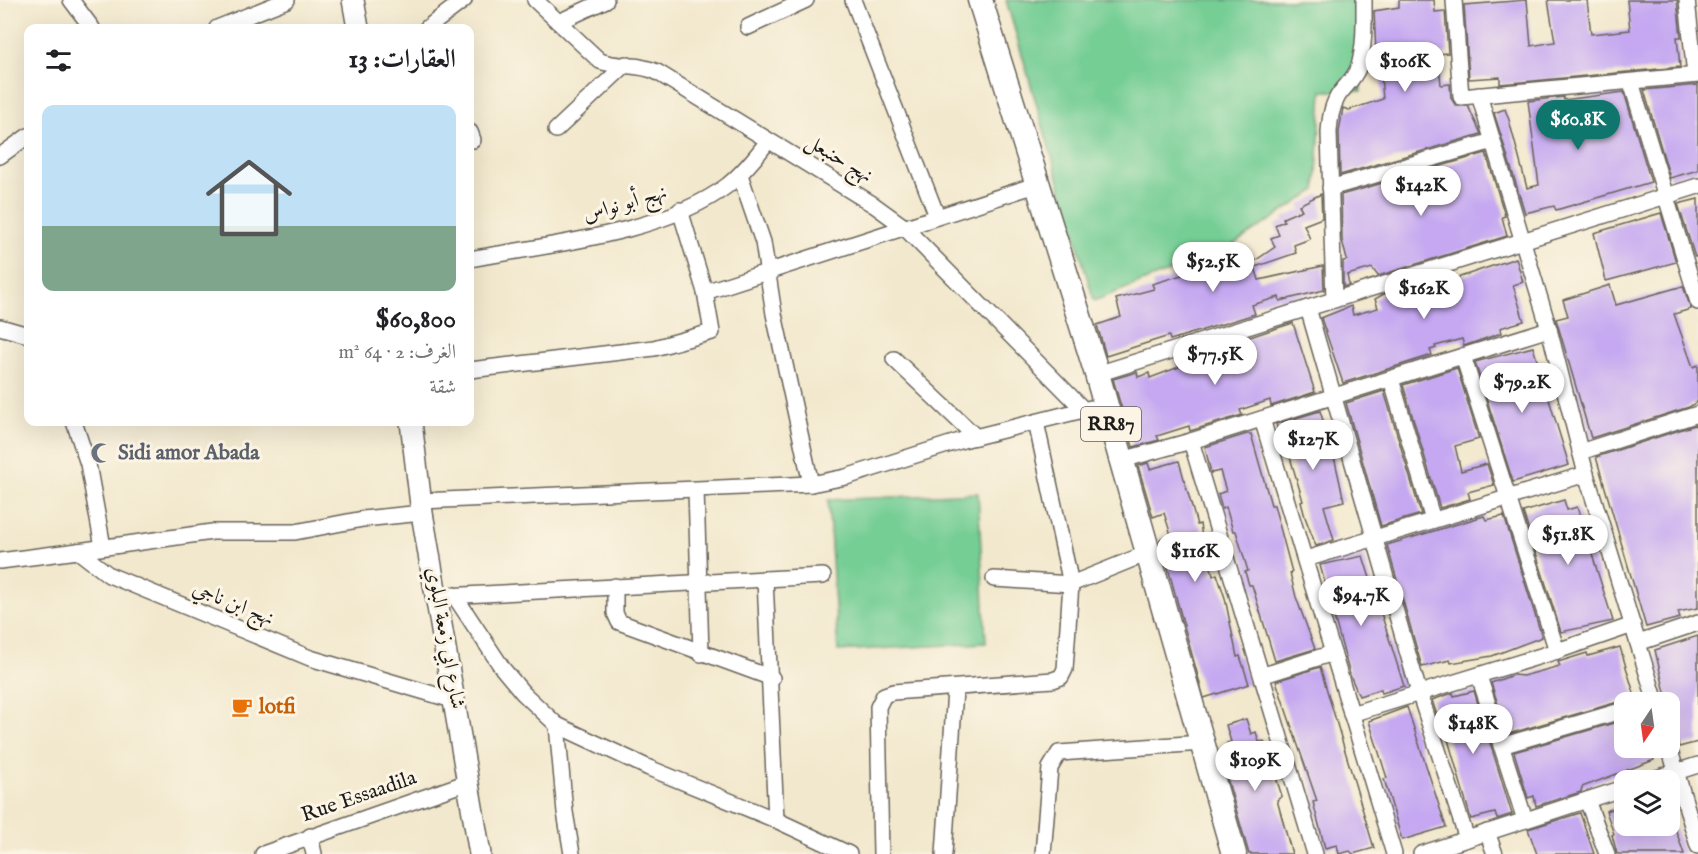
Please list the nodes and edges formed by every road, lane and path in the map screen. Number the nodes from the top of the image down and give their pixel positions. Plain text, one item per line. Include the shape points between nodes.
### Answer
1 (71, 0) edge
2 (287, 0) edge
3 (353, 0) edge
4 (464, 0) edge
5 (535, 0) edge
6 (606, 0) edge
7 (807, 0) edge
8 (852, 0) edge
9 (980, 0) edge
10 (1364, 0) edge
11 (1454, 0) edge
12 (1687, 0) edge
13 (559, 22) junction
14 (89, 24) edge
15 (227, 24) edge
16 (357, 24) edge
17 (432, 24) edge
18 (748, 27) dead end
19 (626, 64) junction
20 (1696, 75) edge
21 (1631, 82) junction
22 (1479, 95) junction
23 (556, 130) dead end
24 (24, 139) edge
25 (768, 141) junction
26 (1493, 141) junction
27 (0, 156) edge
28 (740, 175) junction
29 (1039, 183) junction
30 (1698, 186) edge
31 (1330, 188) junction
32 (1666, 196) junction
33 (680, 210) junction
34 (937, 216) junction
35 (903, 226) junction
36 (1523, 240) junction
37 (474, 258) edge
38 (766, 271) junction
39 (705, 292) junction
40 (1334, 300) junction
41 (1698, 302) edge
42 (1308, 308) junction
43 (0, 327) edge
44 (1549, 329) junction
45 (24, 333) edge
46 (1463, 356) junction
47 (894, 359) dead end
48 (474, 370) edge
49 (1097, 374) junction
50 (1392, 379) junction
51 (1332, 396) junction
52 (1095, 407) junction
53 (1698, 414) edge
54 (1262, 419) junction
55 (1036, 422) junction
56 (75, 426) edge
57 (411, 426) edge
58 (976, 437) junction
59 (1191, 441) junction
60 (1580, 452) junction
61 (1122, 460) junction
62 (1586, 474) junction
63 (811, 484) junction
64 (696, 490) junction
65 (1510, 499) junction
66 (421, 507) junction
67 (1433, 520) junction
68 (1374, 538) junction
69 (103, 547) junction
70 (78, 551) junction
71 (1148, 553) junction
72 (1306, 559) junction
73 (0, 561) edge
74 (823, 576) dead end
75 (765, 579) junction
76 (993, 579) dead end
77 (698, 582) junction
78 (1071, 584) junction
79 (615, 586) junction
80 (446, 596) junction
81 (1698, 623) edge
82 (1633, 625) junction
83 (1638, 643) junction
84 (1557, 651) junction
85 (1333, 653) junction
86 (701, 654) junction
87 (1264, 675) junction
88 (1479, 676) junction
89 (772, 678) junction
90 (956, 690) junction
91 (1419, 692) junction
92 (1650, 692) edge
93 (456, 701) junction
94 (1614, 713) edge
95 (1351, 714) junction
96 (557, 725) junction
97 (1202, 742) junction
98 (1500, 746) junction
99 (1698, 765) edge
100 (1680, 770) edge
101 (468, 782) junction
102 (1680, 785) edge
103 (1614, 791) edge
104 (1587, 800) junction
105 (776, 820) junction
106 (1525, 820) junction
107 (1487, 832) junction
108 (309, 836) junction
109 (1467, 839) junction
110 (1698, 846) edge
111 (1233, 853) edge
112 (263, 854) edge
113 (314, 854) edge
114 (480, 854) edge
115 (572, 854) edge
116 (849, 854) edge
117 (881, 854) edge
118 (944, 854) edge
119 (1043, 854) edge
120 (1315, 854) edge
121 (1394, 854) edge
122 (1421, 854) edge
123 (1495, 854) edge
124 (1607, 854) edge

1 - 14 street
2 - 15 street
3 - 16 main road
4 - 17 street
5 - 13 street, نهج حنبعل
6 - 13 street
7 - 18 street
8 - 34 street
9 - 29 main road, RR87
10 - 31 street via 1359,65 1331,114
11 - 22 street via 1461,97
12 - 20 street
13 - 19 street, نهج حنبعل via 600,62
19 - 23 street
19 - 25 street, نهج حنبعل via 657,72
20 - 21 street
21 - 22 street
21 - 32 street
22 - 26 street
24 - 27 street
25 - 28 street, نهج أبو نواس
25 - 35 street, نهج حنبعل
26 - 31 street
26 - 36 street
28 - 33 street, نهج أبو نواس via 726,187
28 - 38 street via 762,242
29 - 34 street
29 - 49 main road, RR87
30 - 32 street
31 - 40 street
32 - 36 street
32 - 41 street
33 - 37 street, نهج أبو نواس via 606,234
33 - 39 street
34 - 35 street
35 - 38 street
35 - 52 street, نهج حنبعل
36 - 40 street
36 - 44 street
38 - 39 street
38 - 63 street
39 - 48 street via 712,332 701,337 654,348
40 - 42 street
42 - 49 street
42 - 51 street
43 - 45 street
44 - 46 street
44 - 60 street
46 - 50 street
46 - 65 street
47 - 58 street
49 - 52 main road, RR87
50 - 51 street
50 - 67 street
51 - 54 street
51 - 68 street
52 - 55 street
52 - 61 main road, RR87
53 - 60 street
54 - 59 street
54 - 72 street
55 - 58 street
55 - 78 street
56 - 69 street via 88,464
57 - 66 main road, شارع ابي زمعة البلوي
58 - 63 street
59 - 61 street
59 - 87 street
60 - 62 street
61 - 71 main road, RR87
62 - 65 street
62 - 82 street
63 - 64 street
64 - 66 street
64 - 77 street
65 - 67 street
65 - 84 street
66 - 69 street via 295,532 235,530
66 - 80 main road, شارع ابي زمعة البلوي
67 - 68 street
68 - 72 street
68 - 91 street
69 - 70 street
70 - 73 street
70 - 93 street, نهج ابن ناجي via 109,574 310,658
71 - 78 street
71 - 97 main road, RR87
72 - 85 street
74 - 75 street
75 - 77 street
75 - 89 street
76 - 78 street
77 - 79 street
77 - 86 street
78 - 90 street via 1066,664 1061,677
79 - 80 street
79 - 86 street via 619,622
80 - 93 main road, شارع ابي زمعة البلوي
80 - 96 street via 522,693
81 - 83 street
82 - 83 street
82 - 84 street
83 - 92 street
84 - 88 street
85 - 87 street
85 - 95 street
86 - 89 street
87 - 120 street
88 - 91 street
88 - 98 street
89 - 105 street
90 - 117 street via 892,692 879,702
90 - 118 street
91 - 95 street
91 - 109 street
93 - 101 main road, شارع ابي زمعة البلوي
94 - 98 street
95 - 121 street
96 - 105 street
96 - 115 street
97 - 111 main road, RR87
97 - 119 street via 1059,753 1050,768
98 - 106 street
99 - 100 street
101 - 108 street, Rue Essaadila
101 - 114 main road, شارع ابي زمعة البلوي
102 - 110 street
103 - 104 street
104 - 106 street
104 - 124 street
105 - 116 street
106 - 107 street
107 - 109 street
107 - 123 street
108 - 112 street, Rue Essaadila
108 - 113 street
109 - 122 street

